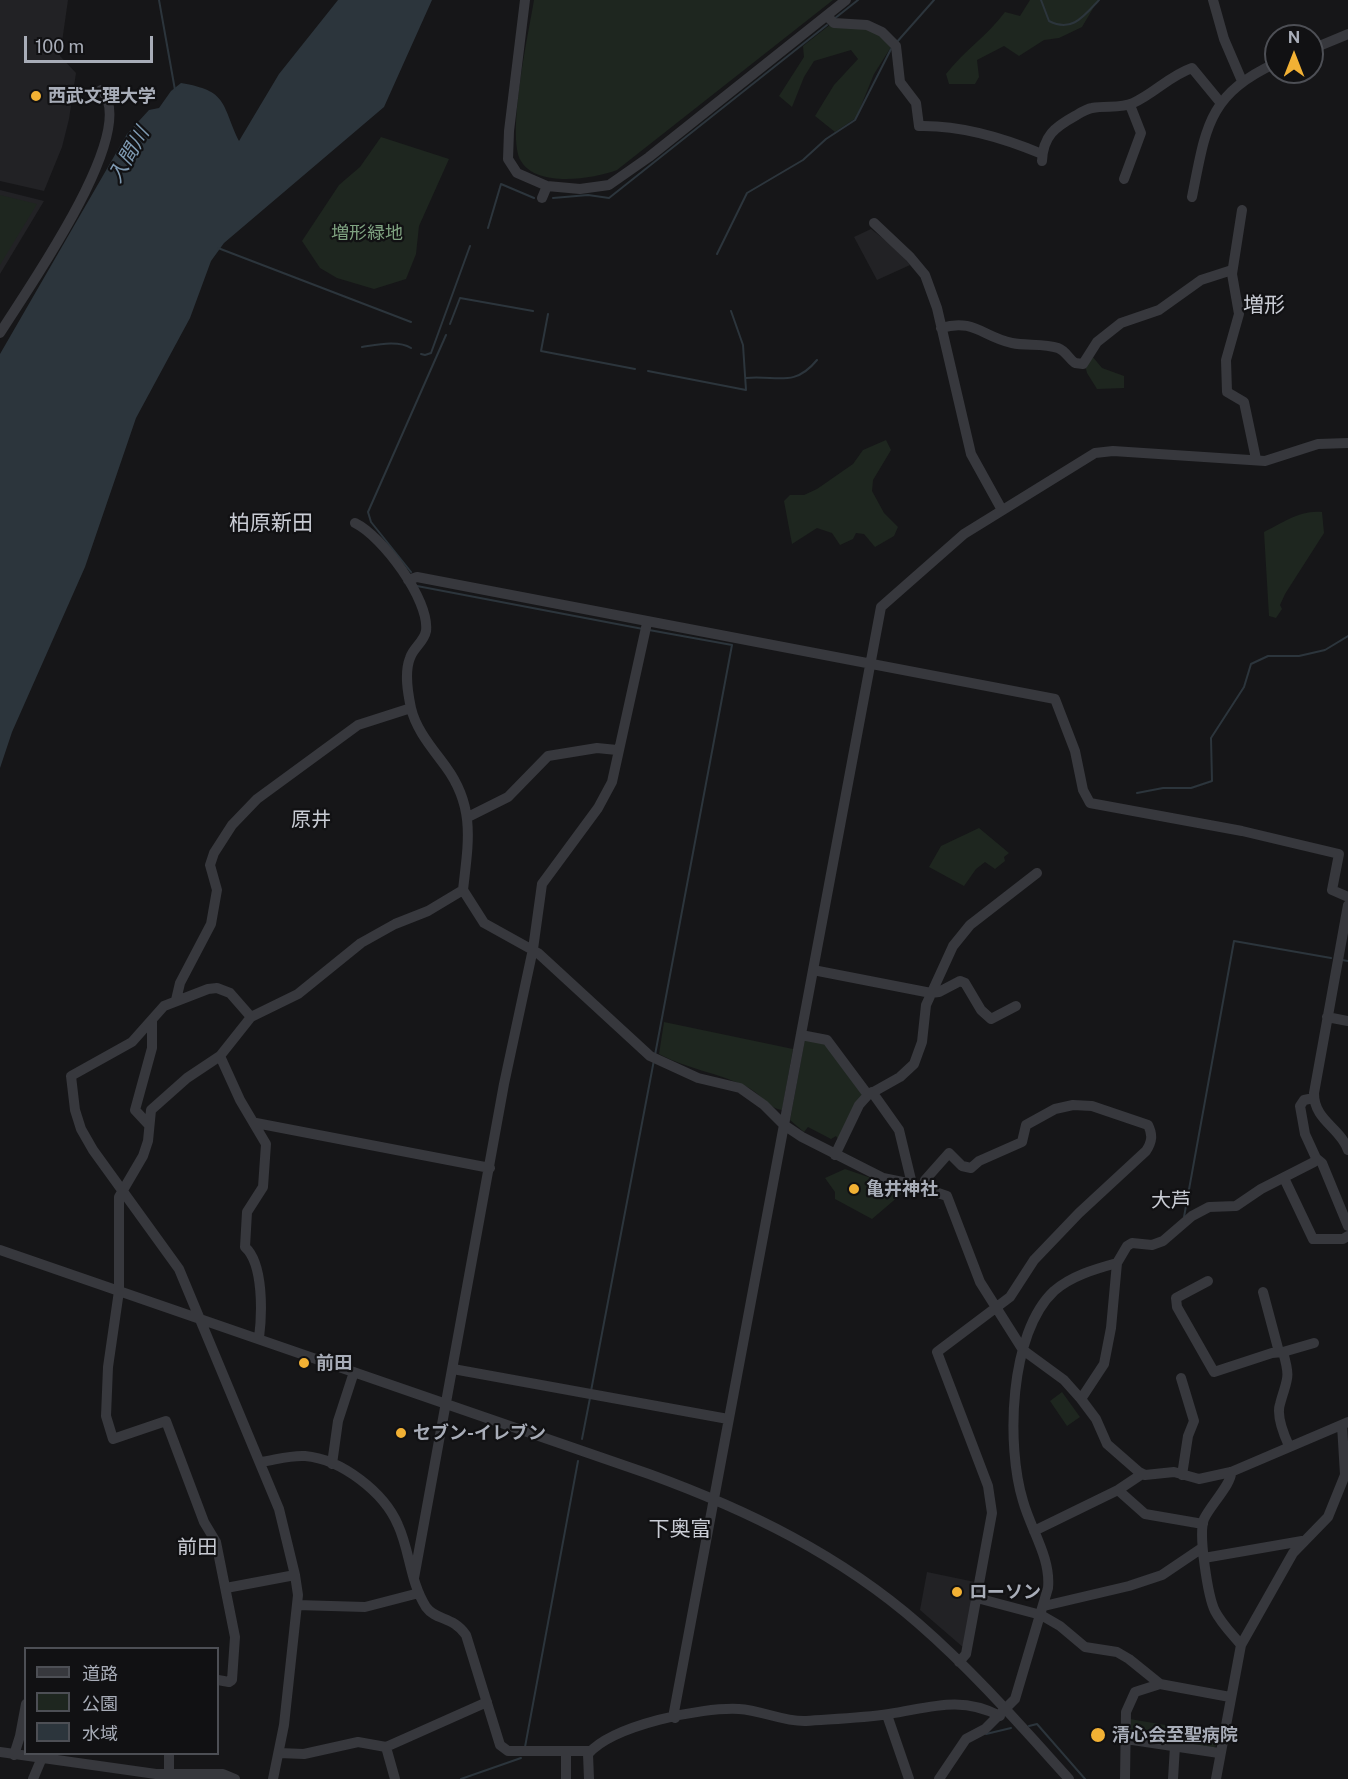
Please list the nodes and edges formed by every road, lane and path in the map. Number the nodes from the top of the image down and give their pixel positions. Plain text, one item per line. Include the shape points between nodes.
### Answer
1 (525, 0) edge
2 (846, 0) edge
3 (1213, 0) edge
4 (827, 16) junction
5 (1348, 34) edge
6 (1324, 43) edge
7 (1264, 69) edge
8 (1242, 81) junction
9 (101, 90) dead end
10 (1220, 102) junction
11 (1130, 105) junction
12 (1124, 179) dead end
13 (547, 186) junction
14 (1192, 196) dead end
15 (542, 198) dead end
16 (1242, 210) dead end
17 (874, 223) dead end
18 (1232, 270) junction
19 (941, 328) junction
20 (0, 333) edge
21 (1348, 443) edge
22 (1256, 459) junction
23 (1002, 510) junction
24 (355, 523) dead end
25 (408, 580) junction
26 (646, 627) junction
27 (870, 663) junction
28 (411, 708) junction
29 (617, 750) junction
30 (468, 817) junction
31 (1037, 873) dead end
32 (463, 890) junction
33 (1348, 897) edge
34 (1348, 904) edge
35 (533, 949) junction
36 (813, 970) junction
37 (931, 993) junction
38 (176, 1000) junction
39 (1016, 1006) dead end
40 (251, 1017) junction
41 (1327, 1017) junction
42 (152, 1021) junction
43 (1348, 1021) edge
44 (801, 1035) junction
45 (220, 1056) junction
46 (870, 1094) junction
47 (1314, 1098) junction
48 (256, 1123) junction
49 (149, 1125) junction
50 (784, 1125) junction
51 (1348, 1150) edge
52 (835, 1155) junction
53 (1316, 1158) junction
54 (490, 1168) junction
55 (1284, 1178) junction
56 (917, 1185) junction
57 (122, 1190) junction
58 (1348, 1226) edge
59 (1348, 1236) edge
60 (0, 1250) edge
61 (1117, 1263) junction
62 (1208, 1281) dead end
63 (119, 1291) junction
64 (1263, 1292) dead end
65 (995, 1309) junction
66 (199, 1319) junction
67 (259, 1338) junction
68 (1314, 1343) dead end
69 (1023, 1350) junction
70 (1281, 1352) junction
71 (453, 1369) junction
72 (354, 1372) junction
73 (1180, 1378) dead end
74 (1081, 1399) junction
75 (446, 1404) junction
76 (728, 1419) junction
77 (1345, 1424) edge
78 (1289, 1446) junction
79 (260, 1462) junction
80 (332, 1464) junction
81 (1231, 1472) junction
82 (1142, 1474) junction
83 (1182, 1475) junction
84 (1118, 1490) junction
85 (714, 1498) junction
86 (1203, 1524) junction
87 (1034, 1530) junction
88 (1302, 1541) junction
89 (1203, 1553) junction
90 (295, 1575) junction
91 (414, 1578) junction
92 (226, 1588) junction
93 (419, 1593) junction
94 (977, 1598) junction
95 (297, 1605) junction
96 (1042, 1610) junction
97 (1240, 1645) junction
98 (959, 1662) junction
99 (219, 1680) edge
100 (1160, 1684) junction
101 (1230, 1697) junction
102 (487, 1702) junction
103 (1003, 1713) junction
104 (24, 1715) edge
105 (887, 1715) junction
106 (675, 1718) junction
107 (1126, 1739) junction
108 (1175, 1746) junction
109 (386, 1747) junction
110 (566, 1751) junction
111 (590, 1751) junction
112 (0, 1752) edge
113 (279, 1753) junction
114 (1219, 1753) junction
115 (14, 1755) junction
116 (169, 1755) edge
117 (41, 1760) junction
118 (169, 1774) junction
119 (33, 1779) edge
120 (235, 1779) edge
121 (273, 1779) edge
122 (395, 1779) edge
123 (566, 1779) edge
124 (589, 1779) edge
125 (909, 1779) edge
126 (939, 1779) edge
127 (1069, 1779) edge
128 (1125, 1779) edge
129 (1173, 1779) edge
130 (1216, 1779) edge

1 - 13 street via 508,159 517,173
2 - 4 street
3 - 8 street
4 - 11 street via 834,23 861,23 874,28 896,46 900,82 916,103 919,126 950,127 1008,142 1042,158 1051,131 1070,119 1093,107
4 - 13 street via 609,185 580,189
5 - 6 street
7 - 8 street
8 - 10 street
9 - 20 street via 106,96 109,127 90,180 57,244
10 - 11 street via 1192,68 1173,75
10 - 14 street via 1204,136
11 - 12 street via 1141,133
13 - 15 street
16 - 18 street
17 - 19 street via 925,275
18 - 19 street via 1201,280 1159,310 1121,323 1097,342 1083,364 1075,363 1056,347 1011,342 969,325
18 - 22 street via 1239,314 1226,360 1225,388 1244,402
19 - 23 street via 971,454
21 - 22 street via 1318,444 1275,459
22 - 23 street via 1104,451 1087,456
23 - 27 street via 964,534 881,607
24 - 25 street via 391,555
25 - 26 street via 417,578
25 - 28 street via 426,630 407,671
26 - 27 street
26 - 29 street
27 - 33 street via 1055,699 1090,803 1242,831 1339,854 1332,890
27 - 36 street
28 - 30 street via 415,721 448,769
28 - 38 street via 358,725 257,799 232,825 210,865 217,890 211,924 180,983
29 - 30 street via 597,748 548,756 508,797
29 - 35 street via 607,792 542,884
30 - 32 street
31 - 37 street via 962,934
32 - 35 street via 484,923
32 - 40 street via 361,943 298,994
34 - 41 street
35 - 50 street via 653,1058 698,1078 740,1088
35 - 54 street
36 - 37 street
36 - 44 street
37 - 39 street via 965,983 991,1019
37 - 46 street via 914,1064
38 - 40 street via 217,988 236,998
38 - 42 street via 164,1006
40 - 45 street
41 - 43 street
41 - 47 street
42 - 49 street via 152,1048 135,1110
42 - 57 street via 118,1052 71,1076 81,1129
44 - 46 street via 826,1040
44 - 50 street
45 - 48 street via 240,1100
45 - 49 street via 157,1102 151,1110
46 - 52 street via 852,1114
46 - 56 street via 898,1130
47 - 51 street via 1325,1123 1344,1137
47 - 53 street via 1304,1100 1300,1116
48 - 54 street
48 - 67 street via 266,1144 265,1172 263,1187 247,1212 244,1230 245,1247 252,1253 261,1297
49 - 57 street via 143,1155
50 - 52 street
50 - 76 street
52 - 56 street via 883,1178
53 - 55 street
53 - 58 street via 1322,1162
54 - 71 street
55 - 59 street via 1313,1239
55 - 61 street via 1236,1206 1209,1207 1162,1241 1127,1246
56 - 65 street via 947,1196 980,1282
56 - 65 street via 949,1153 962,1166 971,1168 1022,1142 1026,1125 1064,1106 1092,1106 1148,1125 1152,1137 1146,1151 1066,1226 1034,1260 1014,1292
57 - 63 street
57 - 66 street via 179,1269
60 - 63 street
61 - 69 street via 1097,1268 1054,1291
61 - 74 street via 1104,1364
62 - 70 street via 1175,1302 1209,1369 1214,1372
63 - 66 street
63 - 92 street via 108,1367 106,1416 114,1439 166,1421 204,1522 216,1542
64 - 70 street
65 - 69 street
65 - 94 street via 937,1352 988,1486 992,1523
66 - 67 street
66 - 79 street
67 - 72 street
68 - 70 street
69 - 74 street via 1064,1380
69 - 87 street via 1016,1377 1013,1439 1022,1500
70 - 78 street via 1288,1384 1279,1404
71 - 75 street
71 - 76 street
72 - 75 street
72 - 80 street via 338,1421
73 - 83 street via 1194,1421
74 - 82 street via 1107,1444
75 - 85 street
75 - 91 street
76 - 85 street
77 - 78 street
77 - 88 street via 1342,1485 1328,1517
78 - 81 street
79 - 80 street via 305,1456
79 - 90 street via 279,1509
80 - 91 street via 355,1478 390,1511 399,1525
81 - 83 street via 1199,1479
81 - 86 street via 1229,1484 1218,1495
82 - 83 street
82 - 84 street
84 - 86 street via 1146,1514
84 - 87 street
85 - 98 street via 771,1524 843,1567 919,1624
85 - 106 street
86 - 89 street
87 - 96 street via 1050,1575
88 - 89 street
88 - 97 street
89 - 96 street via 1162,1575
89 - 97 street via 1214,1609
90 - 92 street
90 - 95 street
91 - 93 street
92 - 99 street via 235,1637 233,1672 230,1683
93 - 95 street via 365,1607
93 - 102 street via 428,1609 458,1624 466,1635
94 - 96 street
94 - 98 street via 966,1654
95 - 113 street
96 - 100 street via 1085,1647 1117,1652
96 - 103 street via 1015,1699
97 - 101 street
98 - 103 street
100 - 101 street
100 - 107 street via 1135,1692 1126,1712
101 - 114 street
102 - 109 street
102 - 110 street via 500,1746 508,1751
103 - 105 street via 946,1703
103 - 126 street via 966,1739
103 - 127 street
104 - 115 street
105 - 106 street via 803,1721 739,1709
105 - 125 street
106 - 111 street via 627,1730
107 - 108 street
107 - 128 street
108 - 114 street
108 - 129 street
109 - 113 street via 358,1742 304,1754
109 - 122 street
110 - 111 street
110 - 123 street
111 - 124 street
112 - 115 street
113 - 121 street
114 - 130 street
115 - 117 street
116 - 118 street
117 - 118 street
117 - 119 street
118 - 120 street via 223,1774

